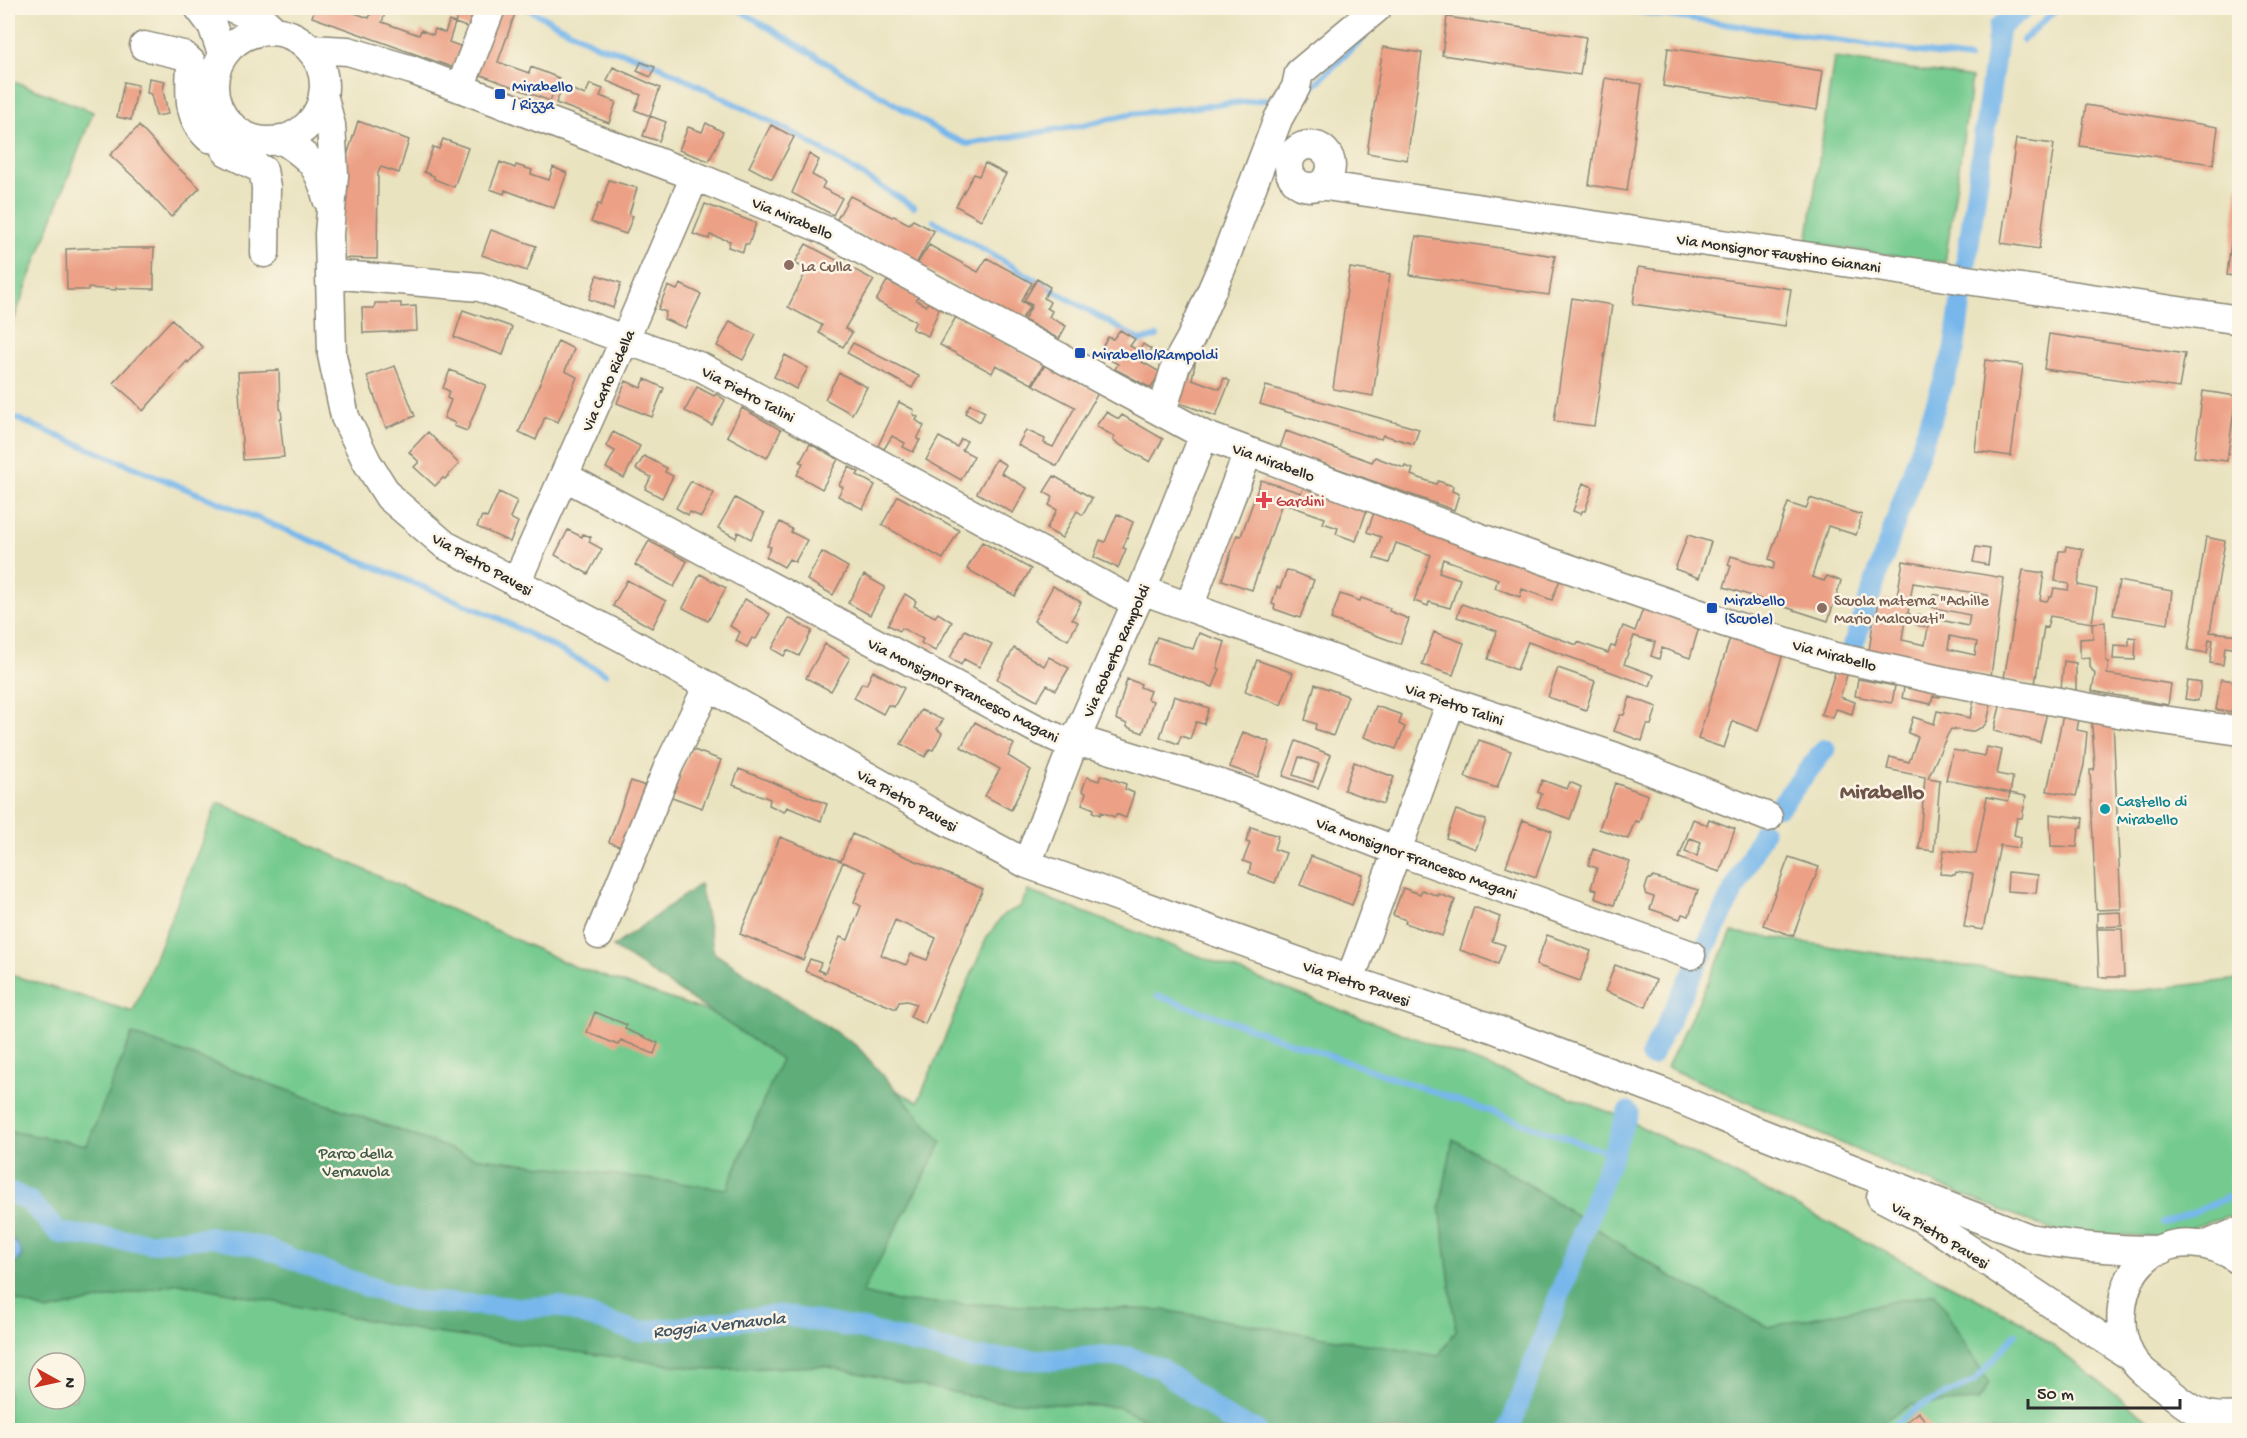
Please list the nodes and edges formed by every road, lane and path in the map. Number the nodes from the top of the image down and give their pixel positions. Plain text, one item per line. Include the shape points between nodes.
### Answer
1 (200, 8) edge
2 (232, 8) edge
3 (491, 8) edge
4 (1377, 8) edge
5 (275, 31) junction
6 (144, 46) dead end
7 (310, 49) junction
8 (223, 56) junction
9 (412, 70) junction
10 (323, 87) junction
11 (460, 88) junction
12 (225, 132) junction
13 (281, 139) junction
14 (695, 176) junction
15 (1319, 185) dead end
16 (330, 213) junction
17 (265, 253) dead end
18 (330, 273) junction
19 (2240, 320) edge
20 (625, 339) junction
21 (1162, 412) junction
22 (1204, 435) junction
23 (1248, 452) junction
24 (564, 476) junction
25 (516, 583) junction
26 (1139, 596) junction
27 (1189, 607) junction
28 (708, 686) junction
29 (1451, 702) junction
30 (2240, 731) edge
31 (1073, 745) junction
32 (1767, 817) dead end
33 (1397, 851) junction
34 (1027, 864) junction
35 (599, 935) dead end
36 (1691, 955) dead end
37 (1350, 980) junction
38 (1743, 1126) junction
39 (2240, 1231) edge
40 (2207, 1245) junction
41 (2161, 1250) junction
42 (2240, 1261) edge
43 (2130, 1356) junction
44 (2240, 1416) edge
45 (2211, 1423) edge

1 - 8 street via 212,25
2 - 5 street via 264,21
3 - 11 street
4 - 21 street via 1299,73 1221,269 1176,365
5 - 7 street via 296,38
5 - 8 street via 243,37
6 - 12 street via 189,59 189,100 197,121 209,138
7 - 9 street, Via Mirabello via 348,51
7 - 10 street via 321,67
8 - 12 street via 214,91
9 - 10 street, Via Mirabello via 363,65 349,68
9 - 11 street, Via Mirabello
10 - 13 street via 321,105 310,122
10 - 16 street, Via Pietro Pavesi via 331,125 334,175
11 - 14 street, Via Mirabello
12 - 13 street via 269,141
12 - 17 street via 227,152 263,170
13 - 16 street, Via Pietro Pavesi via 307,156 316,169
14 - 20 street, Via Carlo Ridella
14 - 21 street, Via Mirabello via 825,230
15 - 19 street, Via Monsignor Faustino Gianani
16 - 18 street, Via Pietro Pavesi
18 - 20 street, Via Pietro Talini via 480,287
18 - 25 street, Via Pietro Pavesi via 332,355 345,417 367,462 389,497 420,525 445,545
20 - 24 street, Via Carlo Ridella
20 - 26 street, Via Pietro Talini via 701,367
21 - 22 street, Via Mirabello
22 - 23 street, Via Mirabello
22 - 26 street, Via Roberto Rampoldi
23 - 27 street
23 - 30 street, Via Mirabello via 1514,549 1835,657 2135,716
24 - 25 street, Via Carlo Ridella
24 - 31 street, Via Monsignor Francesco Magani
25 - 28 street, Via Pietro Pavesi
26 - 27 street, Via Pietro Talini
26 - 31 street, Via Roberto Rampoldi
27 - 29 street, Via Pietro Talini
28 - 34 street, Via Pietro Pavesi
28 - 35 street via 669,765
29 - 32 street, Via Pietro Talini via 1613,756
29 - 33 street
31 - 33 street, Via Monsignor Francesco Magani via 1092,744 1240,790
31 - 34 street, Via Roberto Rampoldi
33 - 36 street, Via Monsignor Francesco Magani
33 - 37 street
34 - 37 street, Via Pietro Pavesi
37 - 38 street, Via Pietro Pavesi via 1492,1028
38 - 41 street, Via Pietro Pavesi via 2029,1238 2066,1245
38 - 43 street, Via Pietro Pavesi via 1923,1219
39 - 40 street
40 - 41 street via 2181,1244
40 - 42 street
41 - 43 street via 2143,1260 2131,1277 2123,1301 2121,1321
43 - 45 street, Via Pietro Pavesi
44 - 45 street

